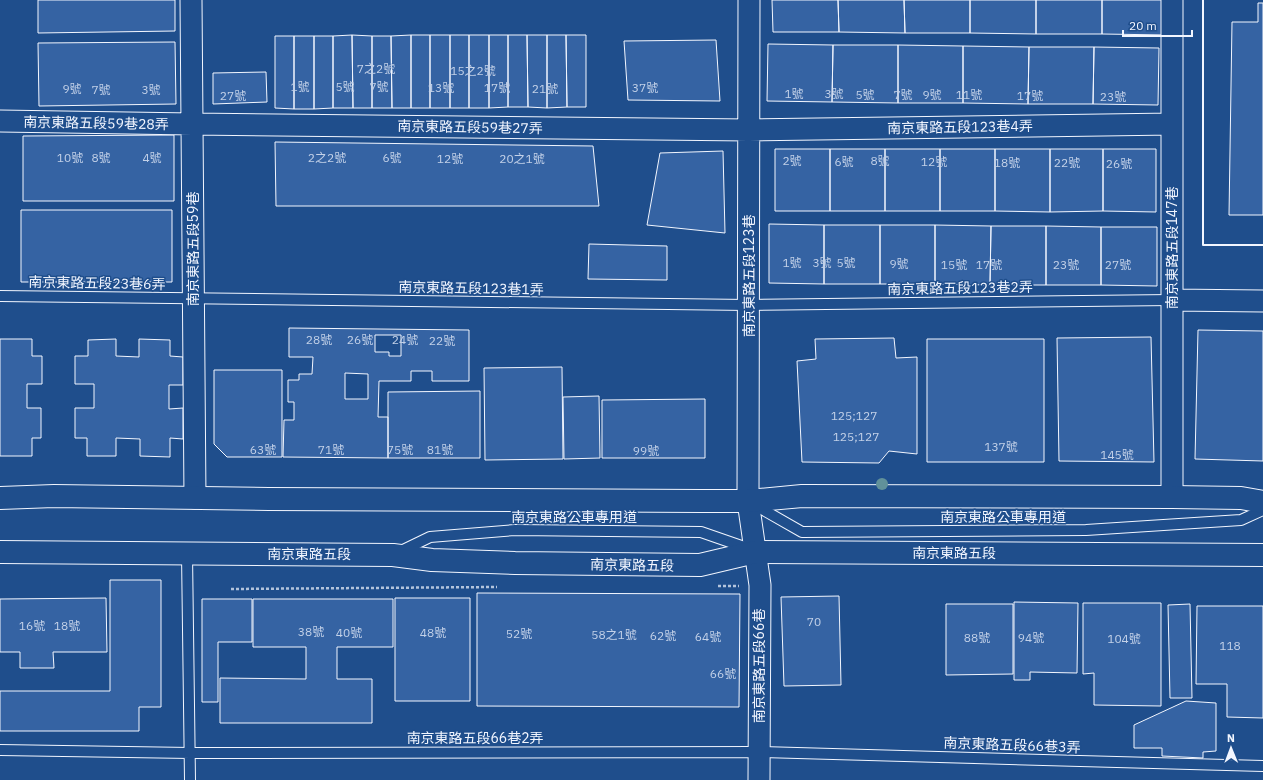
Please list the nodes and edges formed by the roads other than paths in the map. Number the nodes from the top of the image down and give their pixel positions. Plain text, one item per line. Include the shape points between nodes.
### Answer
1 (191, 0) edge
2 (749, 0) edge
3 (1172, 0) edge
4 (0, 121) edge
5 (192, 124) junction
6 (1172, 124) junction
7 (749, 130) junction
8 (0, 296) edge
9 (193, 298) junction
10 (1172, 300) junction
11 (1263, 301) edge
12 (748, 305) junction
13 (1172, 497) junction
14 (0, 498) edge
15 (195, 498) junction
16 (748, 501) junction
17 (1263, 502) edge
18 (1263, 510) edge
19 (0, 552) edge
20 (756, 552) junction
21 (187, 554) junction
22 (393, 554) junction
23 (1263, 555) edge
24 (0, 750) edge
25 (759, 752) junction
26 (190, 753) junction
27 (1263, 766) edge
28 (190, 780) edge
29 (759, 780) edge

1 - 5 street, 南京東路五段59巷
2 - 7 street, 南京東路五段123巷
3 - 6 street, 南京東路五段147巷
4 - 5 street, 南京東路五段59巷28弄
5 - 7 street, 南京東路五段59巷27弄
5 - 9 street, 南京東路五段59巷
6 - 7 street, 南京東路五段123巷4弄
6 - 10 street, 南京東路五段147巷
7 - 12 street, 南京東路五段123巷
8 - 9 lane, 南京東路五段23巷6弄
9 - 12 lane, 南京東路五段123巷1弄
9 - 15 street, 南京東路五段59巷
10 - 11 street
10 - 12 lane, 南京東路五段123巷2弄
10 - 13 street, 南京東路五段147巷
12 - 16 street, 南京東路五段123巷
13 - 16 main road via 802,496
13 - 17 main road via 1241,498
14 - 15 main road
15 - 16 main road
16 - 18 lane, 南京東路公車專用道 via 802,532 1086,530 1241,520
16 - 20 street, 南京東路五段123巷
19 - 21 main road, 南京東路五段
20 - 22 main road, 南京東路五段 via 700,565 432,560
20 - 22 lane, 南京東路公車專用道 via 701,532 515,530 430,537
20 - 23 main road, 南京東路五段
20 - 25 street, 南京東路五段66巷 via 760,586
21 - 22 main road, 南京東路五段
21 - 26 lane
24 - 26 lane, 南京東路五段66巷2弄
25 - 26 lane, 南京東路五段66巷2弄
25 - 27 lane, 南京東路五段66巷3弄
25 - 29 street, 南京東路五段66巷
26 - 28 lane

